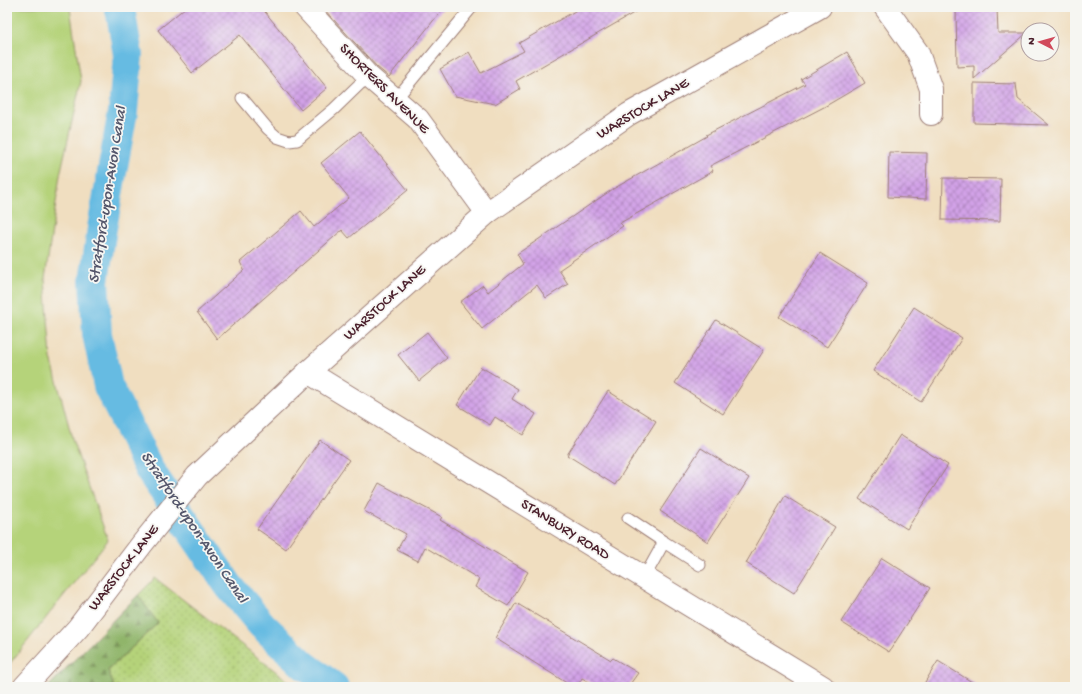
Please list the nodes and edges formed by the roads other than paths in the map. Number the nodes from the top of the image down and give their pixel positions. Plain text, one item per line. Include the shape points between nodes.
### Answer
1 (305, 7) edge
2 (472, 7) edge
3 (820, 7) edge
4 (885, 7) edge
5 (368, 76) junction
6 (242, 98) dead end
7 (396, 99) junction
8 (931, 114) dead end
9 (487, 213) junction
10 (308, 372) junction
11 (628, 518) dead end
12 (664, 542) junction
13 (700, 565) dead end
14 (644, 578) junction
15 (24, 687) edge
16 (823, 687) edge

1 - 5 street, SHORTERS AVENUE
2 - 7 lane
3 - 9 street, WARSTOCK LANE via 629,114
4 - 8 street via 918,53 931,89
5 - 6 lane via 297,140 289,141 277,137
5 - 7 street, SHORTERS AVENUE
7 - 9 street, SHORTERS AVENUE via 418,119
9 - 10 street, WARSTOCK LANE
10 - 14 street, STANBURY ROAD
10 - 15 street, WARSTOCK LANE via 197,476 78,628
11 - 12 lane
12 - 13 lane
12 - 14 lane
14 - 16 street, STANBURY ROAD

